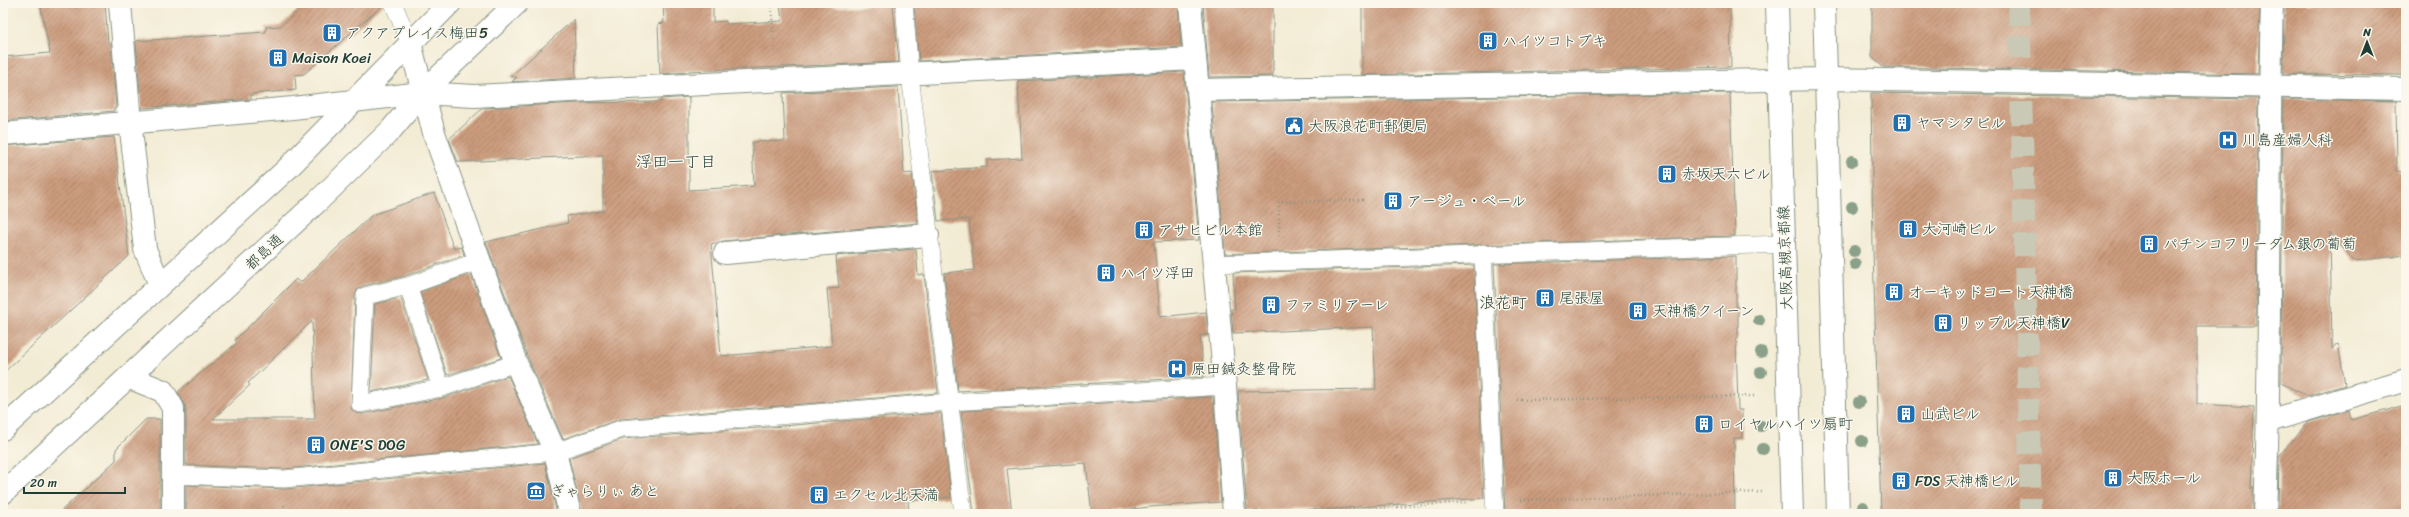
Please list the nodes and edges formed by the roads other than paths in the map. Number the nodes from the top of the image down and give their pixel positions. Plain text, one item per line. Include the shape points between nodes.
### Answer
1 (120, 3) edge
2 (393, 3) edge
3 (450, 3) edge
4 (517, 3) edge
5 (904, 3) edge
6 (1190, 3) edge
7 (1777, 3) edge
8 (1824, 3) edge
9 (2272, 3) edge
10 (410, 43) junction
11 (1194, 59) junction
12 (910, 75) junction
13 (1826, 80) junction
14 (1779, 81) junction
15 (2269, 87) junction
16 (2406, 89) edge
17 (1198, 90) junction
18 (422, 93) junction
19 (352, 102) junction
20 (130, 122) junction
21 (3, 134) edge
22 (928, 234) junction
23 (1785, 244) junction
24 (1483, 253) junction
25 (725, 254) dead end
26 (478, 261) junction
27 (1213, 264) junction
28 (160, 285) junction
29 (408, 286) junction
30 (516, 363) junction
31 (128, 377) junction
32 (2406, 380) edge
33 (1225, 386) junction
34 (441, 388) junction
35 (949, 402) junction
36 (2269, 421) junction
37 (3, 429) edge
38 (555, 452) junction
39 (174, 475) junction
40 (3, 493) edge
41 (1495, 507) edge
42 (173, 514) edge
43 (570, 514) edge
44 (963, 514) edge
45 (1234, 514) edge
46 (1792, 514) edge
47 (1838, 514) edge
48 (2266, 514) edge

1 - 20 street
2 - 10 lane
3 - 10 street
4 - 18 street, 都島通
5 - 12 lane
6 - 11 street
7 - 14 street, 大阪高槻京都線
8 - 13 street
9 - 15 street
10 - 18 street
10 - 19 street
11 - 12 street
11 - 17 street
12 - 18 street via 474,96
12 - 22 lane
13 - 14 street
13 - 15 street
13 - 47 street
14 - 17 street
14 - 23 street, 大阪高槻京都線
15 - 16 street
15 - 36 street
17 - 27 street
18 - 19 street
18 - 26 street
18 - 31 street, 都島通 via 390,131
19 - 20 street
19 - 28 street via 287,169
20 - 21 street
20 - 28 street via 145,249
22 - 25 street
22 - 35 lane
23 - 24 lane
23 - 46 street, 大阪高槻京都線
24 - 27 lane
24 - 41 lane
26 - 29 lane
26 - 30 street
27 - 33 street
28 - 37 street
29 - 34 lane
29 - 34 lane via 365,296 360,404
30 - 34 lane
30 - 38 street
31 - 39 street via 163,391 173,408
31 - 40 street, 都島通
32 - 36 street
33 - 35 lane
33 - 45 street
35 - 38 lane via 621,429
35 - 44 lane
36 - 48 street
38 - 39 lane via 284,479
38 - 43 street
39 - 42 street

